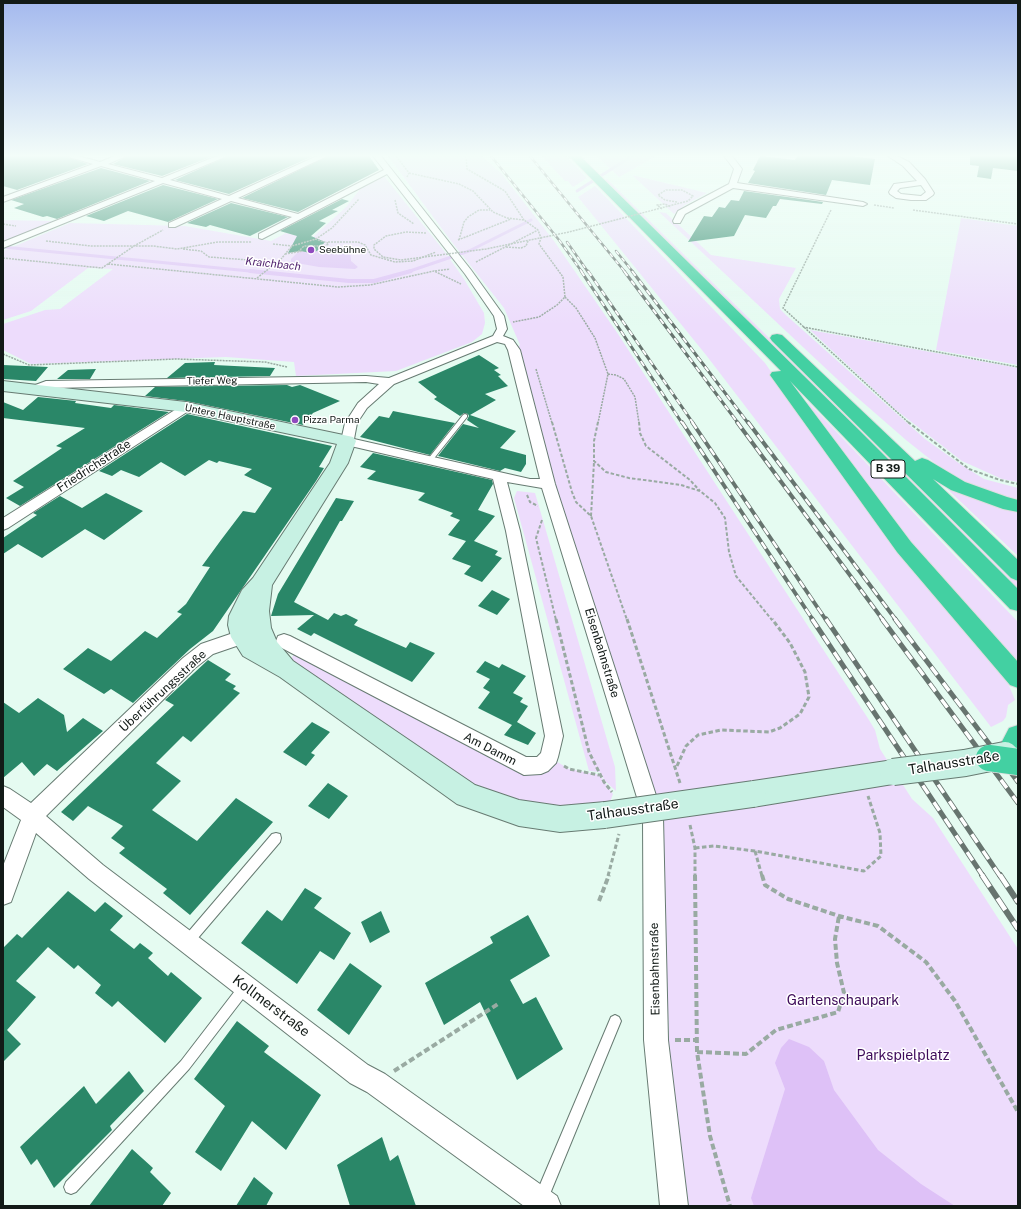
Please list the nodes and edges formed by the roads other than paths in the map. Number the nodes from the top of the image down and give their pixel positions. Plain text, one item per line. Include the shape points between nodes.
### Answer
1 (85, 212) edge
2 (200, 212) edge
3 (282, 212) edge
4 (309, 212) edge
5 (421, 212) edge
6 (636, 212) edge
7 (644, 212) edge
8 (682, 212) edge
9 (300, 217) junction
10 (677, 221) dead end
11 (172, 225) road end
12 (667, 232) dead end
13 (260, 239) road end
14 (6, 244) edge
15 (682, 247) dead end
16 (755, 337) junction
17 (497, 338) junction
18 (390, 382) junction
19 (3, 386) edge
20 (34, 390) junction
21 (844, 402) junction
22 (186, 407) junction
23 (465, 416) dead end
24 (347, 441) junction
25 (430, 460) junction
26 (499, 477) junction
27 (548, 484) junction
28 (1018, 506) edge
29 (3, 525) edge
30 (1018, 573) edge
31 (261, 584) junction
32 (1018, 603) edge
33 (242, 637) junction
34 (276, 644) junction
35 (288, 670) junction
36 (1018, 678) edge
37 (1010, 753) edge
38 (3, 795) edge
39 (32, 816) junction
40 (276, 838) dead end
41 (3, 894) edge
42 (188, 941) junction
43 (245, 987) junction
44 (615, 1021) dead end
45 (70, 1186) dead end
46 (542, 1204) edge
47 (674, 1206) edge

1 - 14 street
2 - 11 street
3 - 9 street
4 - 9 street
5 - 17 street via 499,316 502,329
6 - 16 highway, B 39
7 - 12 highway, B 39
8 - 10 street
9 - 13 street
15 - 21 highway, B 39
16 - 32 highway, B 39
16 - 36 highway via 765,356 904,547
17 - 18 street, Tiefer Weg
17 - 27 street, Eisenbahnstraße via 509,342 514,350
18 - 20 street, Tiefer Weg via 366,379 46,385
18 - 24 street, Tiefer Weg via 362,406 351,423
19 - 20 main road, Untere Hauptstraße
20 - 22 main road, Untere Hauptstraße
21 - 28 highway via 943,478 979,494
21 - 30 highway, B 39
22 - 24 main road, Untere Hauptstraße
22 - 29 street, Friedrichstraße
23 - 25 lane
24 - 25 street, Untere Hauptstraße
24 - 31 main road via 339,463
25 - 26 street, Untere Hauptstraße
26 - 27 street, Untere Hauptstraße
26 - 34 street, Am Damm via 513,531 554,736 549,758 540,765 524,766
27 - 47 street, Eisenbahnstraße via 653,817 656,1040
31 - 33 main road via 250,596 240,616
31 - 34 main road via 258,617 260,628
33 - 34 main road
33 - 35 main road, Talhausstraße via 251,649
33 - 39 street, Überführungsstraße via 207,649 190,663
34 - 35 main road, Talhausstraße
35 - 37 main road, Talhausstraße, bridge via 467,795 519,813 560,819 753,794
38 - 39 street, Kollmerstraße
39 - 41 street
39 - 42 street, Kollmerstraße via 96,872
40 - 42 lane
42 - 43 street, Kollmerstraße
43 - 45 lane via 185,1065
43 - 46 street, Kollmerstraße via 359,1074 376,1083
44 - 46 lane

